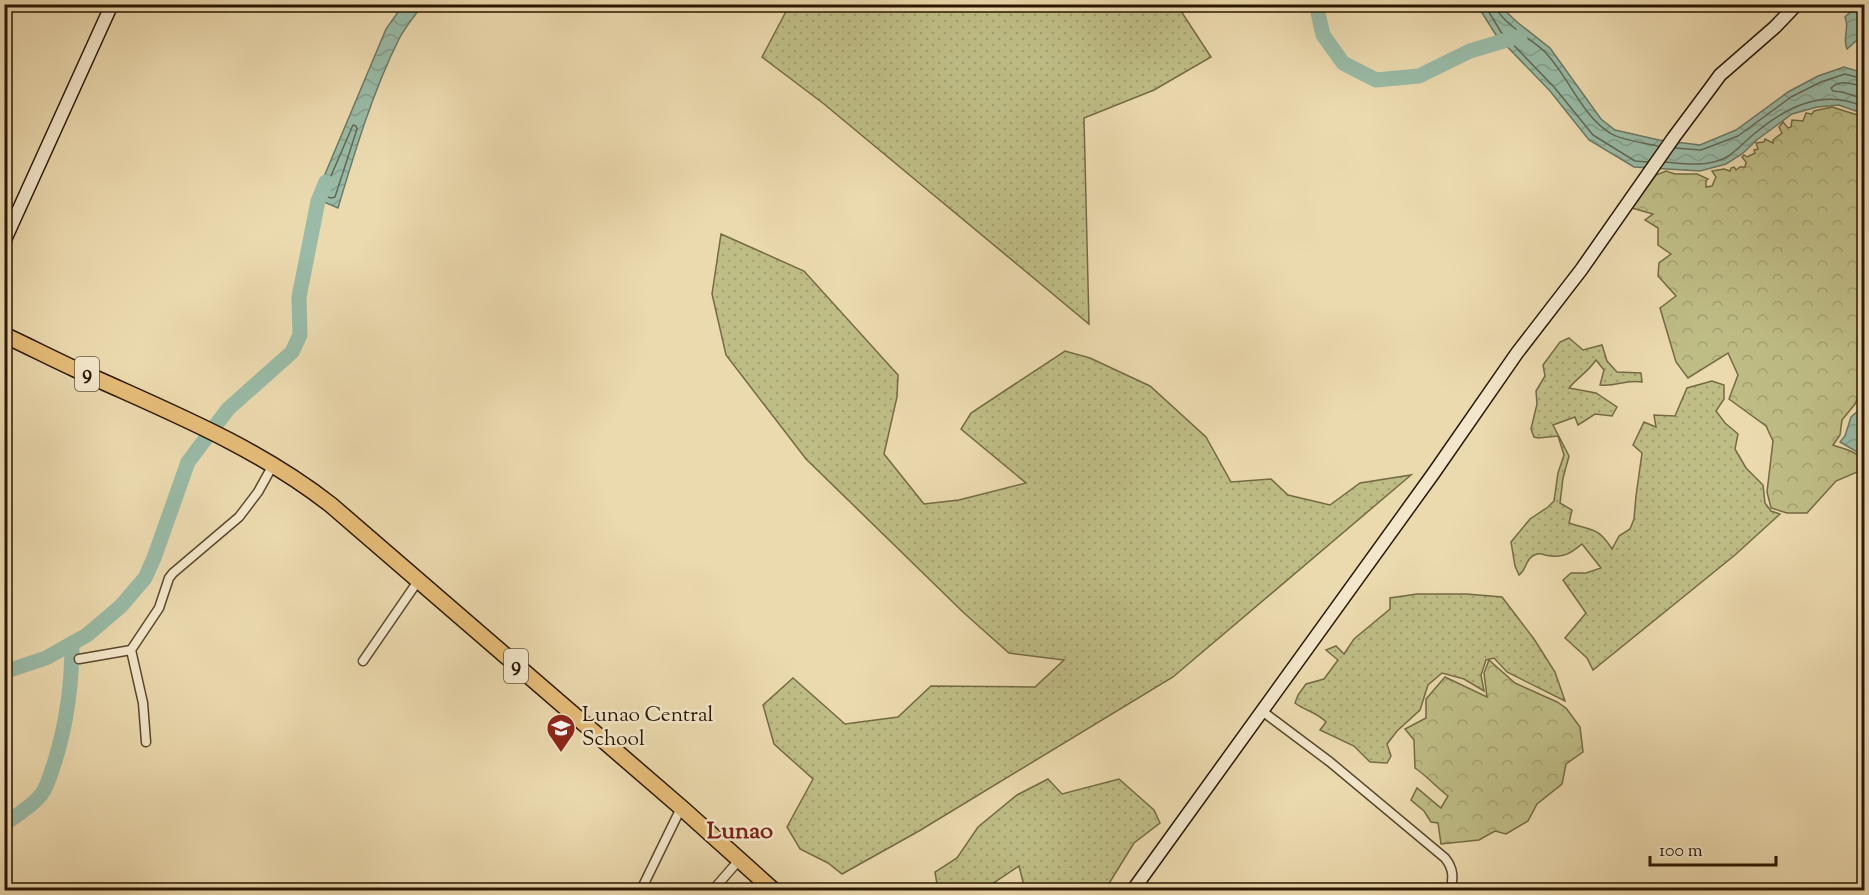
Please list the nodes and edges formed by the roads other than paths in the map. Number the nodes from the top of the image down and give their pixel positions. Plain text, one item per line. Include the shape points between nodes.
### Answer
1 (112, 4) edge
2 (1797, 4) edge
3 (4, 242) edge
4 (4, 335) edge
5 (273, 465) junction
6 (418, 581) junction
7 (131, 650) junction
8 (79, 659) dead end
9 (363, 660) dead end
10 (1262, 711) junction
11 (146, 742) dead end
12 (681, 808) junction
13 (740, 859) junction
14 (641, 891) edge
15 (713, 891) edge
16 (773, 891) edge
17 (1133, 891) edge
18 (1451, 891) edge

1 - 3 street
2 - 10 street via 1720,75
4 - 5 highway, 9 via 170,410
5 - 6 highway, 9 via 331,505
5 - 7 street via 239,517 169,578 159,608
6 - 9 street
6 - 12 highway, 9
7 - 8 street
7 - 11 street via 143,703
10 - 17 street
10 - 18 street via 1445,858 1453,875
12 - 13 highway, 9
12 - 14 street
13 - 15 street
13 - 16 highway, 9

